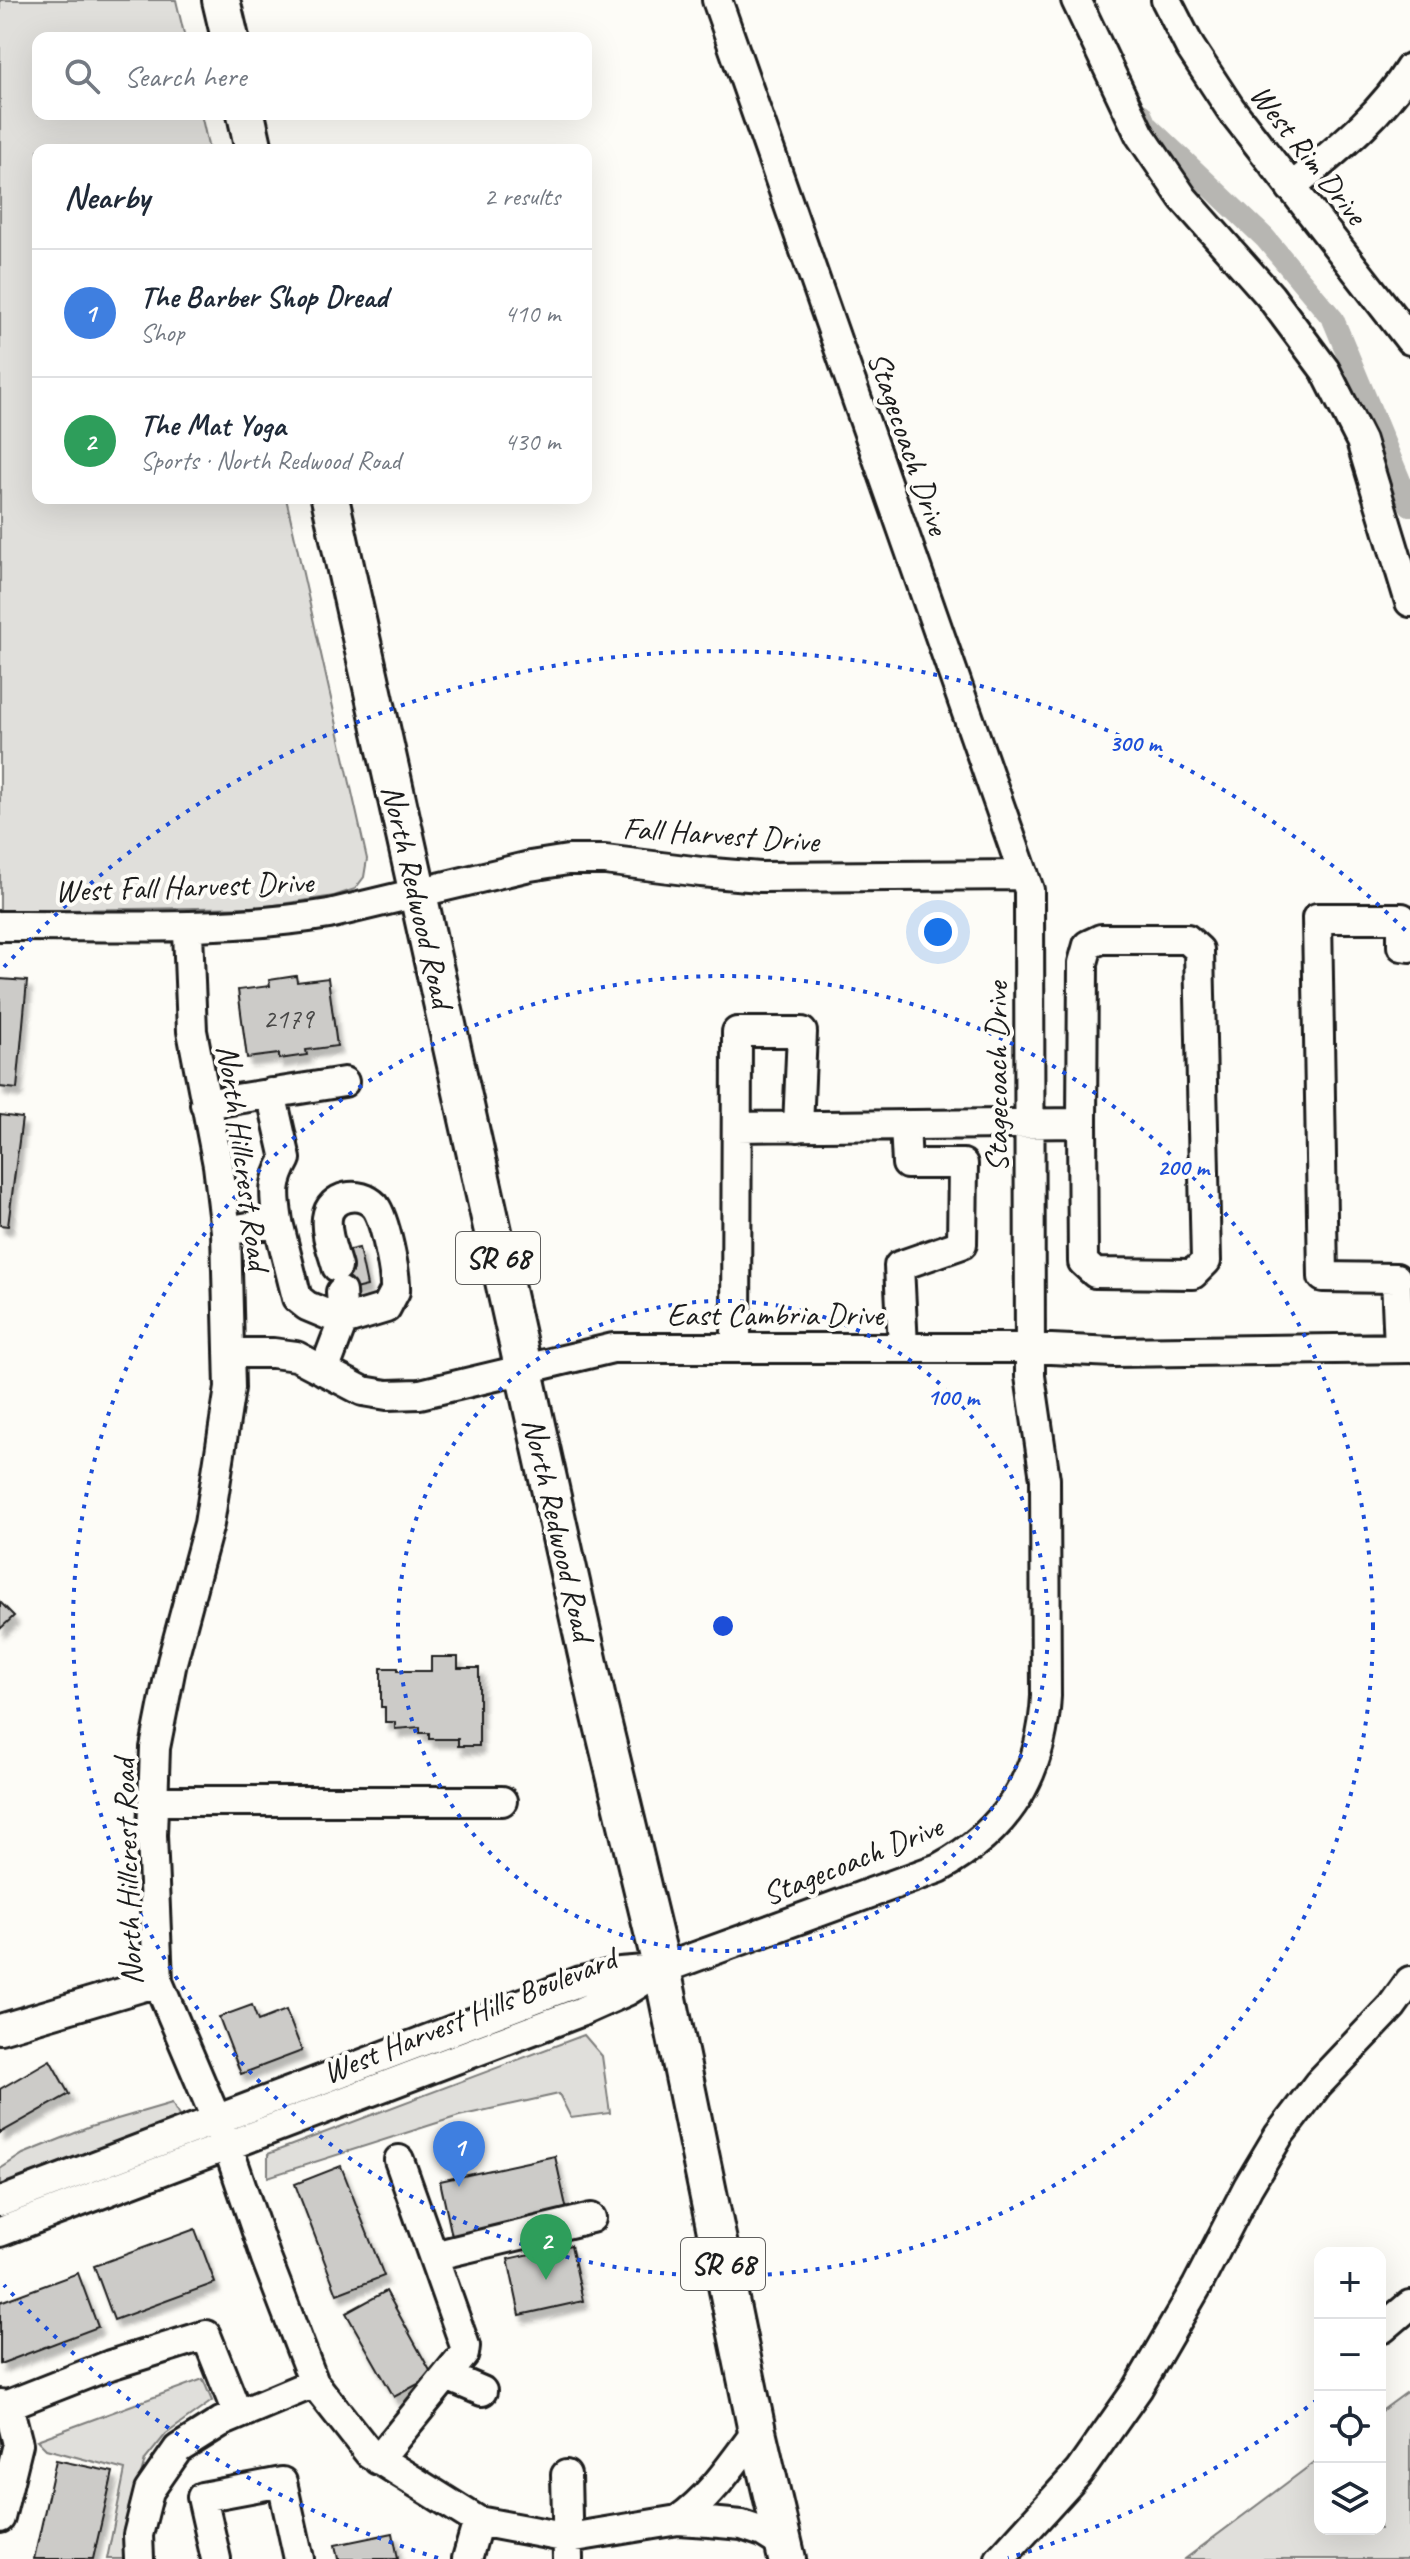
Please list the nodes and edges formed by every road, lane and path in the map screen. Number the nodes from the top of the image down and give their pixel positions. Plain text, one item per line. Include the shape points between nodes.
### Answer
1 (221, 0) edge
2 (717, 0) edge
3 (1076, 0) edge
4 (1166, 0) edge
5 (229, 32) edge
6 (1410, 68) edge
7 (247, 120) edge
8 (253, 144) edge
9 (1291, 188) junction
10 (1410, 340) edge
11 (331, 504) edge
12 (1410, 602) edge
13 (1024, 875) junction
14 (417, 893) junction
15 (0, 926) edge
16 (188, 932) dead end
17 (1410, 947) edge
18 (344, 1082) dead end
19 (271, 1093) junction
20 (205, 1104) junction
21 (1082, 1123) junction
22 (1030, 1124) junction
23 (905, 1125) junction
24 (737, 1127) junction
25 (798, 1127) junction
26 (278, 1222) junction
27 (226, 1231) junction
28 (343, 1321) junction
29 (903, 1347) junction
30 (736, 1348) junction
31 (1030, 1348) junction
32 (1404, 1348) edge
33 (229, 1353) junction
34 (523, 1368) junction
35 (324, 1371) junction
36 (153, 1801) junction
37 (502, 1801) dead end
38 (662, 1969) junction
39 (1410, 1981) edge
40 (158, 1982) junction
41 (0, 2029) edge
42 (217, 2120) junction
43 (228, 2147) junction
44 (399, 2160) dead end
45 (0, 2202) edge
46 (591, 2218) dead end
47 (0, 2232) edge
48 (433, 2256) junction
49 (1410, 2305) edge
50 (1386, 2325) edge
51 (447, 2376) junction
52 (314, 2383) junction
53 (482, 2391) dead end
54 (4, 2405) edge
55 (238, 2415) junction
56 (757, 2431) junction
57 (378, 2460) junction
58 (566, 2475) dead end
59 (0, 2518) edge
60 (678, 2520) junction
61 (478, 2521) junction
62 (568, 2548) edge
63 (786, 2552) edge
64 (139, 2559) edge
65 (216, 2559) edge
66 (299, 2559) edge
67 (467, 2559) edge
68 (1000, 2559) edge

1 - 5 main road
2 - 13 street, Stagecoach Drive
3 - 12 street via 1140,135 1183,198 1270,296 1325,370 1361,441
4 - 9 street, West Rim Drive via 1207,75
6 - 9 street via 1363,126
7 - 8 main road
9 - 10 street, West Rim Drive
11 - 14 main road, North Redwood Road / SR 68
13 - 14 street, Fall Harvest Drive via 771,877 586,859 549,862
13 - 22 street, Stagecoach Drive via 1030,899
14 - 15 street, West Fall Harvest Drive via 257,924
14 - 34 main road, North Redwood Road / SR 68
16 - 20 street, North Hillcrest Road via 192,1031
17 - 32 street via 1402,946 1402,918 1317,918 1323,1277 1396,1278
18 - 19 street
19 - 20 street
19 - 26 street via 286,1159 274,1188
20 - 27 street, North Hillcrest Road
21 - 21 street via 1083,963 1088,945 1101,939 1187,939 1199,950 1206,1261 1193,1274 1095,1273 1083,1262
21 - 22 street
22 - 23 street
22 - 31 street, Stagecoach Drive
23 - 25 street
23 - 29 street via 907,1164 963,1164 962,1244 899,1266
24 - 25 street
24 - 25 street via 737,1032 802,1032
24 - 30 street
26 - 27 street
26 - 28 street via 297,1298
27 - 33 street, North Hillcrest Road
28 - 28 street via 327,1228 330,1209 354,1196 368,1200 381,1218 395,1291 386,1308
28 - 35 street
29 - 30 street, East Cambria Drive
29 - 31 street, East Cambria Drive
30 - 34 street, East Cambria Drive via 613,1348
31 - 32 street, East Cambria Drive
31 - 38 street, Stagecoach Drive via 1045,1479 1046,1696 1035,1762 1015,1802 981,1841 939,1868
33 - 35 street, East Cambria Drive via 296,1356
33 - 36 street, North Hillcrest Road via 230,1388 209,1524 172,1662 155,1748
34 - 35 street, East Cambria Drive via 420,1394 387,1395 363,1391
34 - 38 main road, North Redwood Road / SR 68
36 - 37 street
36 - 40 street, North Hillcrest Road
38 - 42 street, West Harvest Hills Boulevard via 581,1981
38 - 43 street, West Harvest Hills Boulevard via 599,2004
38 - 56 main road, North Redwood Road / SR 68
39 - 68 street via 1279,2135 1138,2388 1079,2472
40 - 41 street
40 - 42 street, North Hillcrest Road
42 - 43 street, North Hillcrest Road
42 - 45 street, West Harvest Hills Boulevard
43 - 47 street, West Harvest Hills Boulevard
43 - 52 street, North Hillcrest Road
44 - 48 street
46 - 48 street
48 - 51 street via 465,2346
49 - 50 street
51 - 53 street
51 - 57 street
52 - 55 street
52 - 57 street, North Hillcrest Road
54 - 55 street via 206,2335
54 - 59 street via 18,2444
55 - 64 street via 178,2449 149,2491 138,2535
56 - 60 street via 710,2492
56 - 63 main road, North Redwood Road / SR 68
57 - 61 street, North Hillcrest Road
58 - 62 street
60 - 62 street
60 - 63 street via 742,2525 763,2532
61 - 62 street
61 - 67 street
65 - 66 street via 202,2497 282,2482

